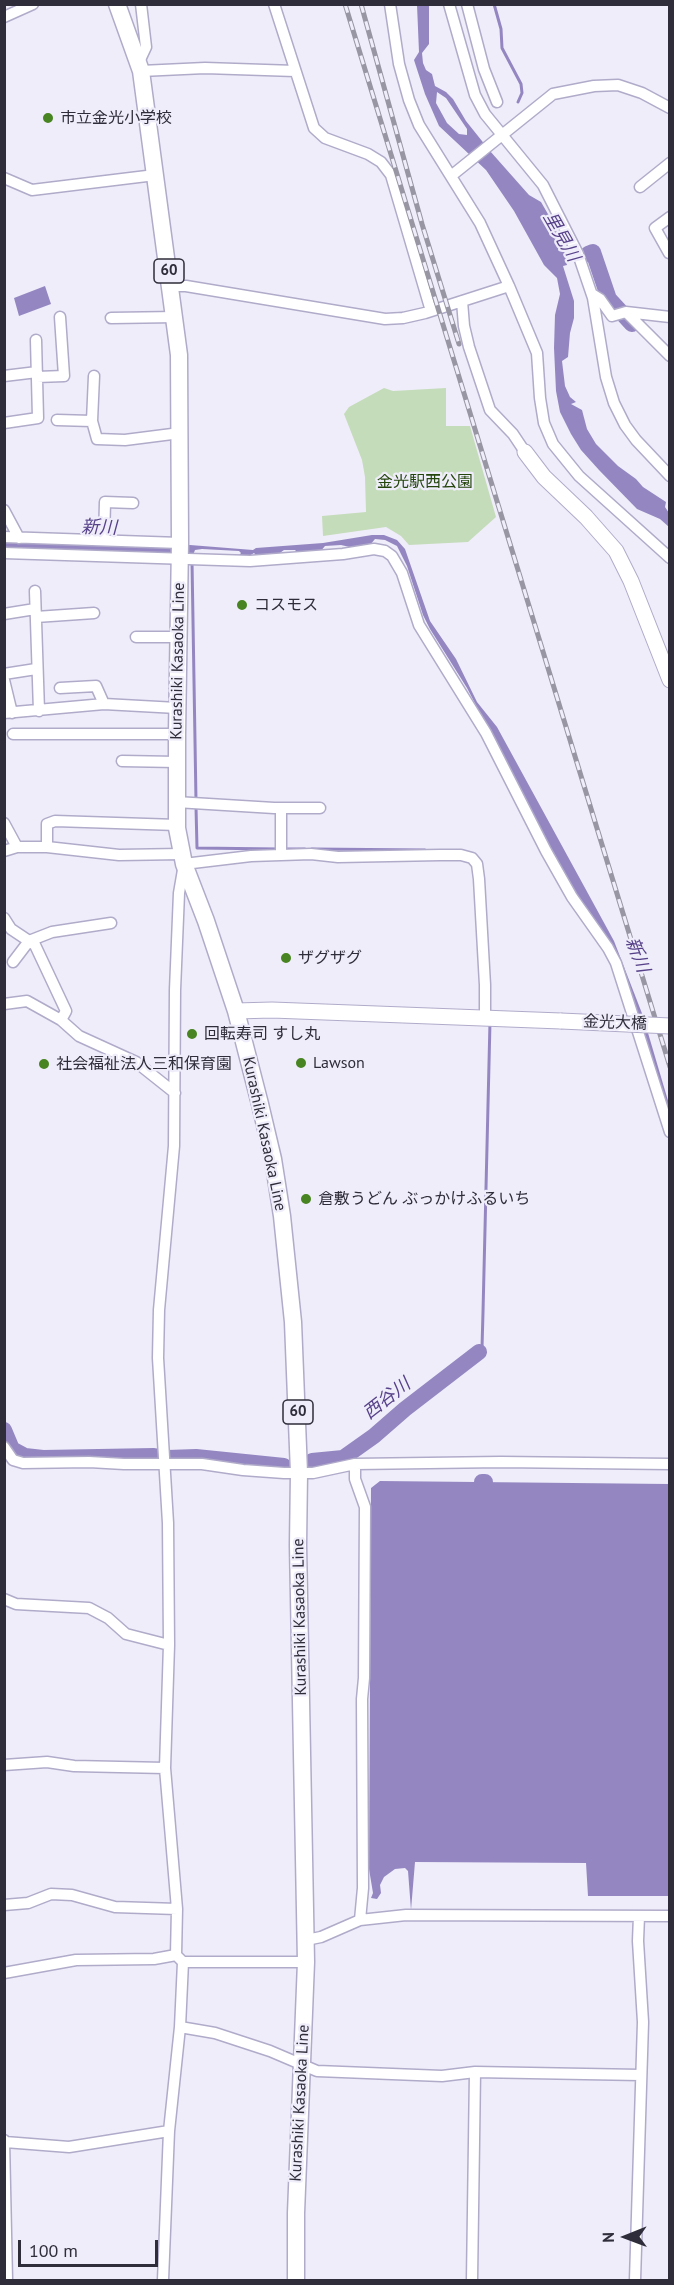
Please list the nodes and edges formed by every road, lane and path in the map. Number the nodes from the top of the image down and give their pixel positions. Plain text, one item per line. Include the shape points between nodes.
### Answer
1 (33, 4) edge
2 (117, 4) edge
3 (141, 4) edge
4 (274, 4) edge
5 (390, 4) edge
6 (449, 4) edge
7 (467, 4) edge
8 (4, 17) edge
9 (140, 66) junction
10 (295, 71) junction
11 (497, 102) dead end
12 (669, 108) edge
13 (499, 137) junction
14 (667, 159) edge
15 (155, 175) junction
16 (451, 176) junction
17 (4, 178) edge
18 (640, 187) dead end
19 (669, 217) edge
20 (669, 253) edge
21 (171, 286) junction
22 (509, 286) junction
23 (592, 294) junction
24 (462, 302) junction
25 (430, 311) junction
26 (626, 312) junction
27 (176, 316) junction
28 (60, 317) dead end
29 (669, 317) edge
30 (111, 318) dead end
31 (36, 340) dead end
32 (669, 356) edge
33 (37, 375) junction
34 (4, 376) edge
35 (94, 376) dead end
36 (57, 420) dead end
37 (92, 421) junction
38 (4, 423) edge
39 (180, 433) junction
40 (525, 452) joint
41 (669, 477) edge
42 (133, 502) dead end
43 (4, 510) edge
44 (4, 537) edge
45 (19, 538) junction
46 (104, 540) junction
47 (180, 551) junction
48 (4, 553) edge
49 (669, 558) edge
50 (34, 591) dead end
51 (36, 613) junction
52 (94, 613) dead end
53 (4, 614) edge
54 (136, 637) dead end
55 (179, 638) junction
56 (36, 669) junction
57 (4, 674) edge
58 (4, 680) edge
59 (669, 680) edge
60 (60, 688) dead end
61 (104, 705) junction
62 (177, 708) junction
63 (39, 711) junction
64 (8, 713) edge
65 (13, 734) dead end
66 (177, 734) junction
67 (122, 761) dead end
68 (177, 762) junction
69 (190, 804) junction
70 (281, 808) junction
71 (320, 808) dead end
72 (4, 823) edge
73 (177, 825) junction
74 (17, 847) junction
75 (47, 847) junction
76 (281, 850) junction
77 (4, 852) edge
78 (183, 859) junction
79 (4, 918) edge
80 (111, 923) dead end
81 (29, 941) junction
82 (13, 962) dead end
83 (4, 1004) edge
84 (236, 1011) junction
85 (489, 1018) junction
86 (61, 1020) junction
87 (669, 1026) edge
88 (175, 1093) junction
89 (669, 1132) edge
90 (5, 1447) edge
91 (164, 1464) junction
92 (355, 1464) junction
93 (669, 1464) edge
94 (299, 1473) junction
95 (4, 1599) edge
96 (169, 1645) junction
97 (4, 1765) edge
98 (165, 1768) junction
99 (4, 1905) edge
100 (177, 1909) junction
101 (639, 1916) junction
102 (669, 1916) edge
103 (360, 1920) junction
104 (306, 1940) junction
105 (179, 1959) junction
106 (306, 1962) junction
107 (4, 1973) edge
108 (180, 2027) junction
109 (302, 2065) junction
110 (475, 2072) junction
111 (640, 2075) junction
112 (170, 2131) junction
113 (5, 2141) edge
114 (7, 2280) edge
115 (163, 2280) edge
116 (296, 2280) edge
117 (472, 2280) edge
118 (635, 2280) edge

1 - 8 street
2 - 9 main road, Kurashiki Kasaoka Line / 60
3 - 9 street via 146,46
4 - 10 street
5 - 16 street via 409,99 424,134
6 - 13 street via 475,94
7 - 11 street
9 - 10 street
9 - 15 main road, Kurashiki Kasaoka Line / 60
10 - 25 street via 314,128 325,138 368,154 391,175
12 - 13 street via 618,85 583,88 553,94
13 - 16 street
13 - 23 street via 543,185 578,254
14 - 18 street
15 - 17 street via 32,190
15 - 21 main road, Kurashiki Kasaoka Line / 60
16 - 22 street via 480,223
19 - 20 street via 655,228
21 - 25 street via 385,319
21 - 27 main road, Kurashiki Kasaoka Line / 60
22 - 24 street
22 - 49 street via 537,353 543,415 553,444 579,477
23 - 26 street via 612,316
23 - 41 street via 614,403 636,440
24 - 25 street
24 - 40 street via 469,347 490,410
26 - 29 street
26 - 32 street
27 - 30 street
27 - 39 main road, Kurashiki Kasaoka Line / 60
28 - 33 street via 63,376
31 - 33 street
33 - 34 street
33 - 38 street via 38,418
35 - 37 street
36 - 37 street
37 - 39 street via 97,439 125,440
39 - 47 main road, Kurashiki Kasaoka Line / 60
40 - 59 street via 616,551
42 - 46 street via 105,502
43 - 45 street
44 - 45 street
45 - 46 street
46 - 47 street
47 - 48 street
47 - 55 main road, Kurashiki Kasaoka Line / 60
47 - 89 street via 250,561 374,549 392,556 402,573 419,626 486,733 546,850 616,963
50 - 51 street
51 - 52 street
51 - 53 street
51 - 56 street
54 - 55 street
55 - 62 main road, Kurashiki Kasaoka Line / 60
56 - 57 street
56 - 63 street
58 - 64 street
60 - 61 street via 96,686
61 - 62 street
61 - 63 street
62 - 66 main road, Kurashiki Kasaoka Line / 60
63 - 64 street
65 - 66 street
66 - 68 main road, Kurashiki Kasaoka Line / 60
67 - 68 street
68 - 69 main road, Kurashiki Kasaoka Line / 60
69 - 70 street
69 - 73 main road, Kurashiki Kasaoka Line / 60
70 - 71 street
70 - 76 street
72 - 74 street
73 - 75 street via 55,820 47,824
73 - 78 main road, Kurashiki Kasaoka Line / 60
74 - 75 street
74 - 77 street
75 - 78 street
76 - 78 street
76 - 85 street via 338,857 472,858 479,879
78 - 84 main road, Kurashiki Kasaoka Line / 60
78 - 88 street via 178,892
79 - 81 street via 11,929
80 - 81 street via 52,932
81 - 82 street
81 - 86 street via 35,945 66,1011
83 - 86 street via 27,1001
84 - 85 street, 金光大橋
84 - 94 main road, Kurashiki Kasaoka Line / 60 via 273,1159 282,1216 293,1322
85 - 87 street, 金光大橋, bridge
86 - 88 street via 79,1036 136,1062
88 - 91 street via 158,1320
90 - 91 street via 14,1460 23,1463
91 - 94 street
91 - 96 street
92 - 93 street
92 - 94 street
92 - 103 street via 355,1479 365,1507
94 - 104 main road, Kurashiki Kasaoka Line / 60
95 - 96 street via 16,1604 90,1608 126,1634
96 - 98 street
97 - 98 street via 46,1762
98 - 100 street
99 - 100 street via 27,1903 51,1894 72,1895 115,1907
100 - 105 street
101 - 102 street
101 - 103 street via 406,1915
101 - 111 street via 643,2022
103 - 104 street
104 - 106 main road, Kurashiki Kasaoka Line / 60
105 - 106 street
105 - 107 street via 76,1960
105 - 108 street
106 - 109 main road, Kurashiki Kasaoka Line / 60
108 - 109 street via 215,2032
108 - 112 street
109 - 110 street via 317,2071 442,2076
109 - 116 main road, Kurashiki Kasaoka Line / 60
110 - 111 street
110 - 117 street
111 - 118 street
112 - 113 street via 69,2147
112 - 115 street
113 - 114 street

